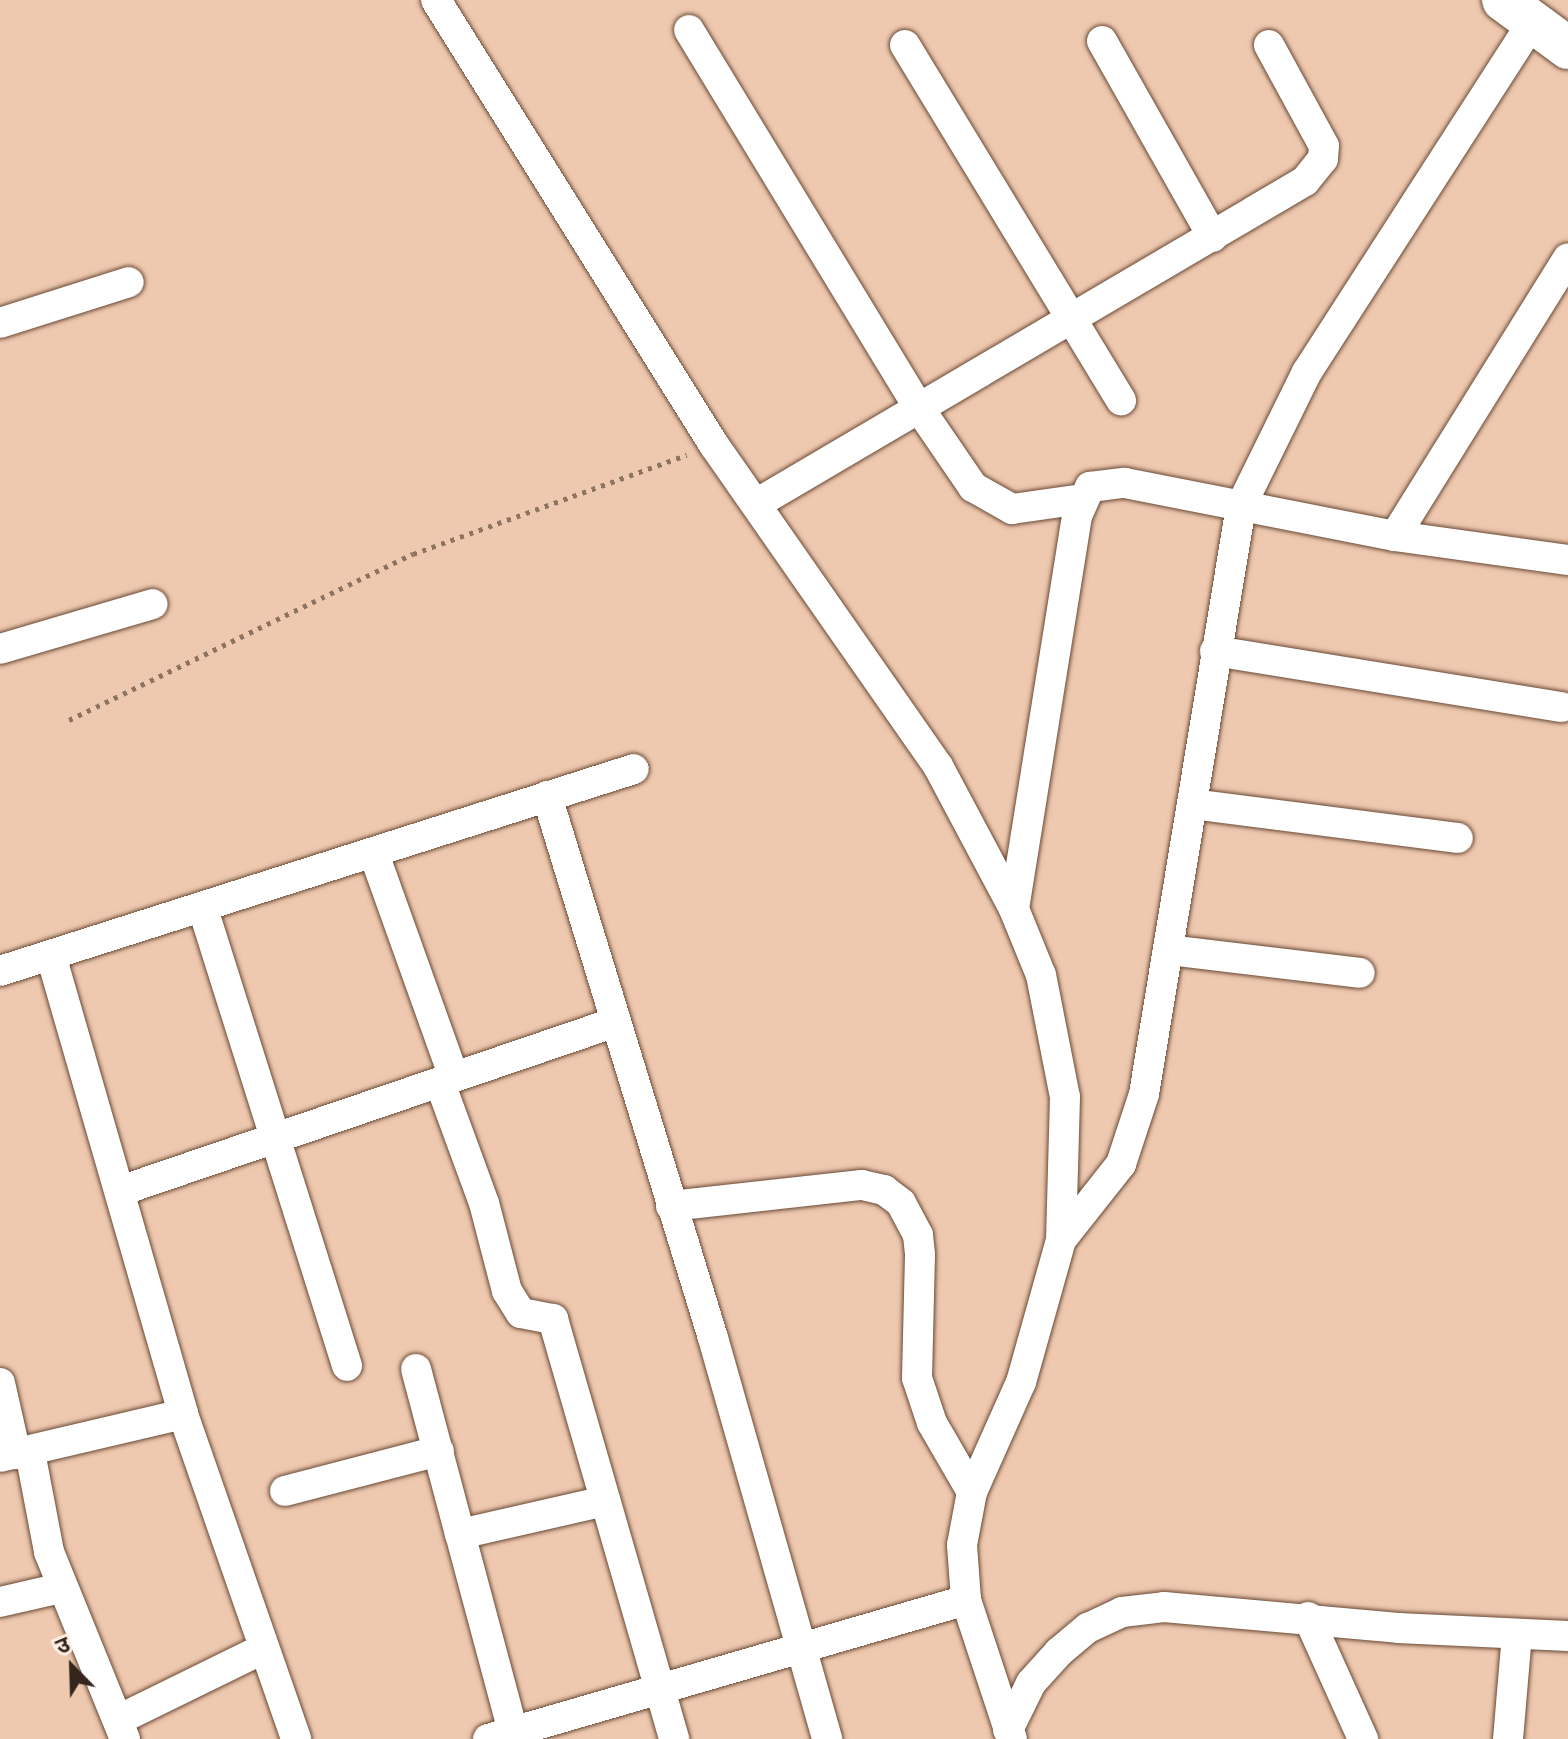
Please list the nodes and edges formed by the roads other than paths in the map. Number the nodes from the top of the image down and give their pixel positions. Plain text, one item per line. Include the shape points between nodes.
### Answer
1 (436, 0) edge
2 (1518, 10) edge
3 (689, 30) dead end
4 (1102, 41) dead end
5 (905, 45) dead end
6 (1269, 45) dead end
7 (1568, 48) edge
8 (1213, 237) junction
9 (1568, 258) edge
10 (129, 282) dead end
11 (1072, 319) junction
12 (0, 323) edge
13 (1121, 400) dead end
14 (919, 408) junction
15 (1082, 499) junction
16 (756, 504) junction
17 (1241, 506) junction
18 (1395, 536) junction
19 (1568, 560) edge
20 (153, 604) dead end
21 (0, 649) edge
22 (1215, 651) junction
23 (1562, 707) dead end
24 (634, 769) dead end
25 (547, 796) junction
26 (1192, 804) junction
27 (1458, 838) dead end
28 (374, 854) junction
29 (203, 909) junction
30 (1014, 909) junction
31 (1168, 950) junction
32 (52, 959) junction
33 (0, 971) edge
34 (1360, 973) dead end
35 (613, 1023) junction
36 (447, 1080) junction
37 (276, 1142) junction
38 (120, 1191) junction
39 (671, 1206) junction
40 (1061, 1240) junction
41 (347, 1366) dead end
42 (416, 1369) dead end
43 (0, 1383) edge
44 (183, 1414) junction
45 (439, 1451) junction
46 (15, 1454) edge
47 (285, 1491) dead end
48 (972, 1492) junction
49 (605, 1501) junction
50 (460, 1534) junction
51 (61, 1588) junction
52 (966, 1600) junction
53 (0, 1602) edge
54 (1308, 1617) junction
55 (1517, 1634) junction
56 (1568, 1636) edge
57 (800, 1649) junction
58 (261, 1650) junction
59 (658, 1687) junction
60 (122, 1729) edge
61 (1010, 1735) edge
62 (505, 1736) edge
63 (296, 1739) edge
64 (674, 1739) edge
65 (827, 1739) edge
66 (1363, 1739) edge
67 (1508, 1739) edge

1 - 16 street
2 - 7 street
2 - 17 street via 1307,372
3 - 14 street
4 - 8 street
5 - 11 street
6 - 8 street via 1319,129 1323,159 1305,181
8 - 11 street
9 - 18 street
10 - 12 street
11 - 13 street
11 - 14 street
14 - 15 street via 960,472 986,498 1026,509
14 - 16 street
15 - 17 street via 1090,487 1125,483
15 - 30 street
16 - 30 street via 938,766
17 - 18 street
17 - 22 street
18 - 19 street
20 - 21 street
22 - 23 street
22 - 26 street
24 - 25 street
25 - 28 street
25 - 35 street
26 - 27 street
26 - 31 street
28 - 29 street
28 - 36 street
29 - 32 street
29 - 37 street
30 - 40 street via 1041,975 1065,1097
31 - 34 street
31 - 40 street via 1134,1132 1101,1195
32 - 33 street
32 - 38 street
35 - 36 street
35 - 39 street
36 - 37 street
36 - 49 street via 507,1291 521,1313 553,1319
37 - 38 street
37 - 41 street
38 - 44 street
39 - 48 street via 862,1185 884,1190 901,1203 918,1235 920,1255 917,1378 932,1423
39 - 57 street
40 - 48 street via 1021,1382
42 - 45 street
43 - 46 street
44 - 46 street
44 - 58 street
45 - 47 street
45 - 50 street
46 - 51 street
48 - 52 street via 962,1545
49 - 50 street
49 - 59 street
50 - 62 street
51 - 53 street
51 - 60 street
52 - 57 street
52 - 61 street
54 - 55 street
54 - 61 street via 1164,1607 1122,1612 1088,1628 1059,1652 1031,1683
54 - 66 street
55 - 56 street
55 - 67 street
57 - 59 street
57 - 65 street
58 - 60 street
58 - 63 street
59 - 62 street
59 - 64 street

